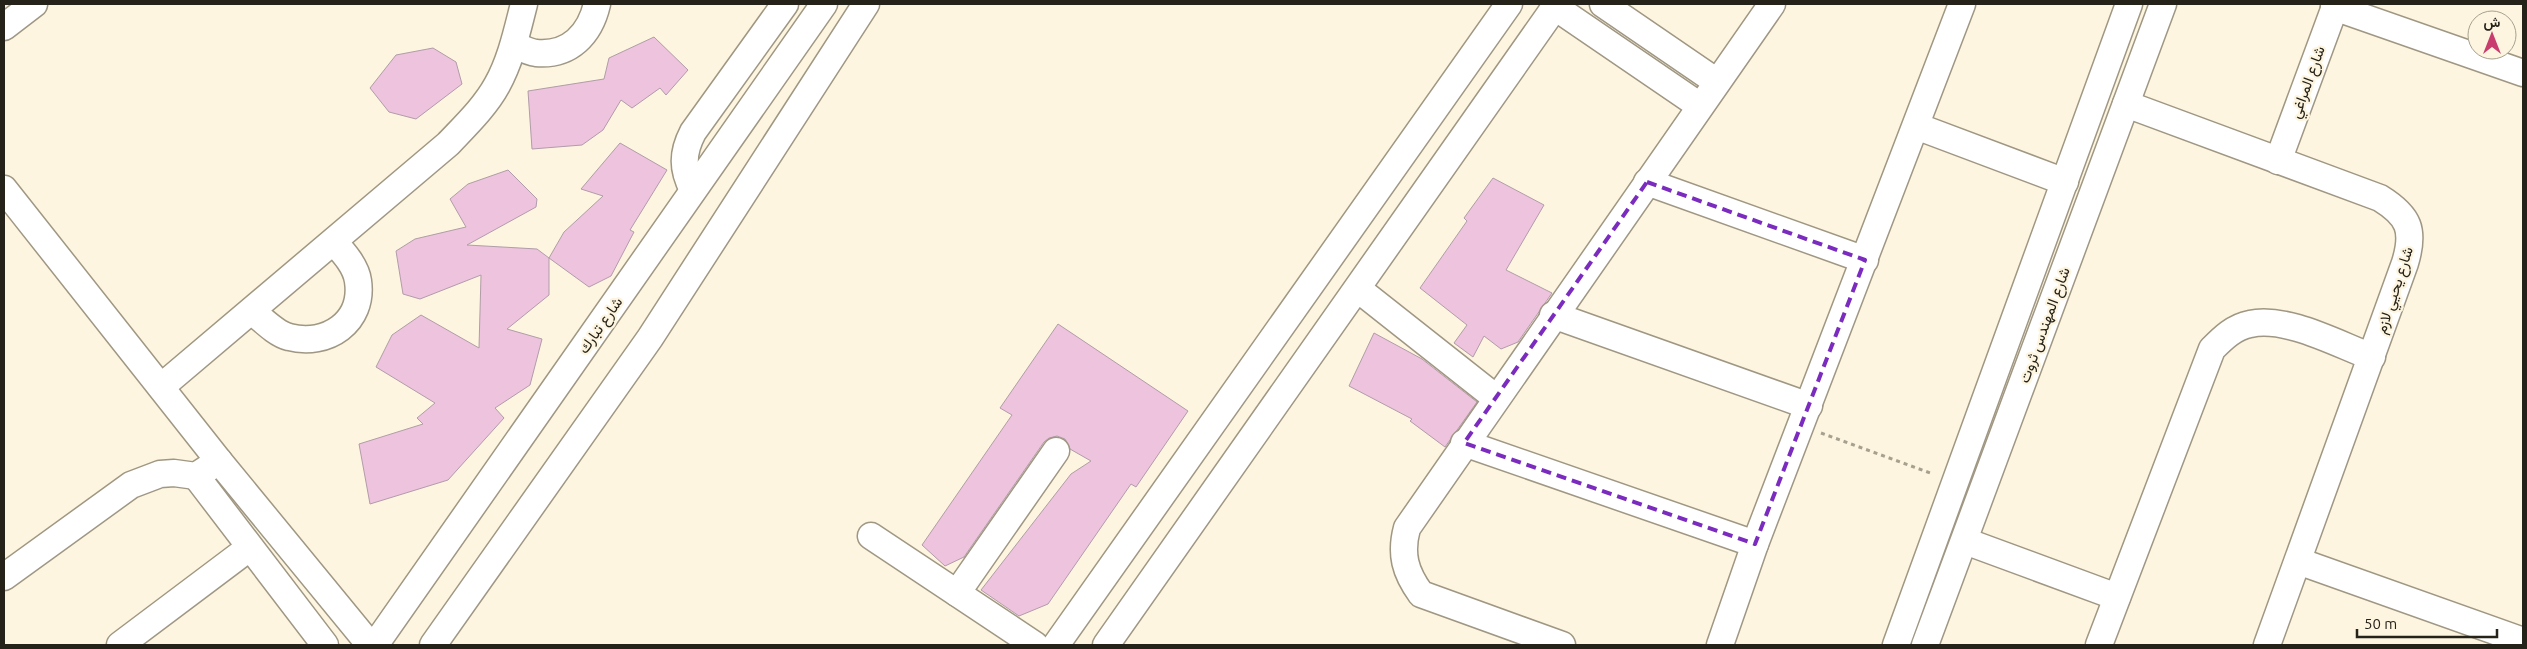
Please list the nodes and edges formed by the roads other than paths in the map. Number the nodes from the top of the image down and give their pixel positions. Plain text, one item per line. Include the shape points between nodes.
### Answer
1 (34, 4) edge
2 (524, 4) edge
3 (596, 4) edge
4 (785, 4) edge
5 (824, 4) edge
6 (866, 4) edge
7 (1509, 4) edge
8 (1603, 4) edge
9 (1772, 4) edge
10 (1962, 4) edge
11 (2129, 4) edge
12 (2163, 4) edge
13 (1556, 6) edge
14 (2335, 6) edge
15 (4, 27) edge
16 (514, 45) junction
17 (2523, 73) edge
18 (1717, 82) junction
19 (2126, 104) junction
20 (1700, 106) junction
21 (1916, 126) junction
22 (2083, 132) junction
23 (2111, 142) junction
24 (2278, 161) junction
25 (1390, 172) junction
26 (1647, 182) junction
27 (2065, 182) junction
28 (4, 189) edge
29 (693, 190) junction
30 (1423, 197) junction
31 (334, 242) junction
32 (1865, 260) junction
33 (1358, 289) junction
34 (252, 311) junction
35 (1554, 315) junction
36 (2372, 357) junction
37 (161, 387) junction
38 (1496, 398) junction
39 (1806, 416) junction
40 (1464, 443) junction
41 (1056, 451) dead end
42 (218, 461) junction
43 (196, 476) junction
44 (871, 536) dead end
45 (1965, 541) junction
46 (1755, 544) junction
47 (249, 548) junction
48 (2298, 561) junction
49 (4, 577) edge
50 (957, 593) junction
51 (2118, 597) junction
52 (2523, 641) edge
53 (1067, 642) edge
54 (120, 645) edge
55 (326, 645) edge
56 (370, 645) edge
57 (375, 645) edge
58 (433, 645) edge
59 (1035, 645) edge
60 (1106, 645) edge
61 (1560, 645) edge
62 (1720, 645) edge
63 (1896, 645) edge
64 (1925, 645) edge
65 (2099, 645) edge
66 (2267, 645) edge

1 - 15 street
2 - 16 street
3 - 16 street via 592,22 578,40 558,51 536,53
4 - 29 street via 686,146 683,161
5 - 29 street, شارع تبارك
6 - 58 street via 650,338
7 - 25 street
8 - 18 street
9 - 18 street
10 - 21 street
11 - 22 street, شارع المهندس ثروت
12 - 19 street, شارع المهندس ثروت
13 - 20 street
13 - 30 street
14 - 17 street
14 - 24 street, شارع المراغي
16 - 31 street via 498,85 478,112 448,144
18 - 20 street
19 - 23 street, شارع المهندس ثروت
19 - 24 street, شارع يحيي لازم
20 - 26 street
21 - 27 street
21 - 32 street
22 - 23 street
22 - 27 street, شارع المهندس ثروت
23 - 45 street, شارع المهندس ثروت
24 - 36 street, شارع يحيي لازم via 2380,198 2397,208 2408,225 2411,244
25 - 30 street
25 - 53 street
26 - 32 street
26 - 35 street
27 - 63 street, شارع المهندس ثروت
28 - 37 street
29 - 57 street, شارع تبارك
30 - 33 street
31 - 34 street
31 - 34 street via 348,258 358,280 356,305 343,326 312,341 287,337
32 - 39 street
33 - 38 street
33 - 60 street
34 - 37 street
35 - 38 street
35 - 39 street
36 - 48 street, شارع يحيي لازم
36 - 51 street via 2271,322 2248,324 2228,333 2212,349 2203,370
37 - 42 street
38 - 40 street
39 - 46 street
40 - 46 street
40 - 61 street via 1407,528 1403,545 1404,563 1410,580 1421,594
41 - 50 street
42 - 43 street
42 - 56 street
43 - 47 street
43 - 49 street via 160,474 136,482
44 - 50 street
45 - 51 street
45 - 64 street, شارع المهندس ثروت
46 - 62 street
47 - 54 street
47 - 55 street
48 - 52 street
48 - 66 street, شارع يحيي لازم
50 - 59 street
51 - 65 street

